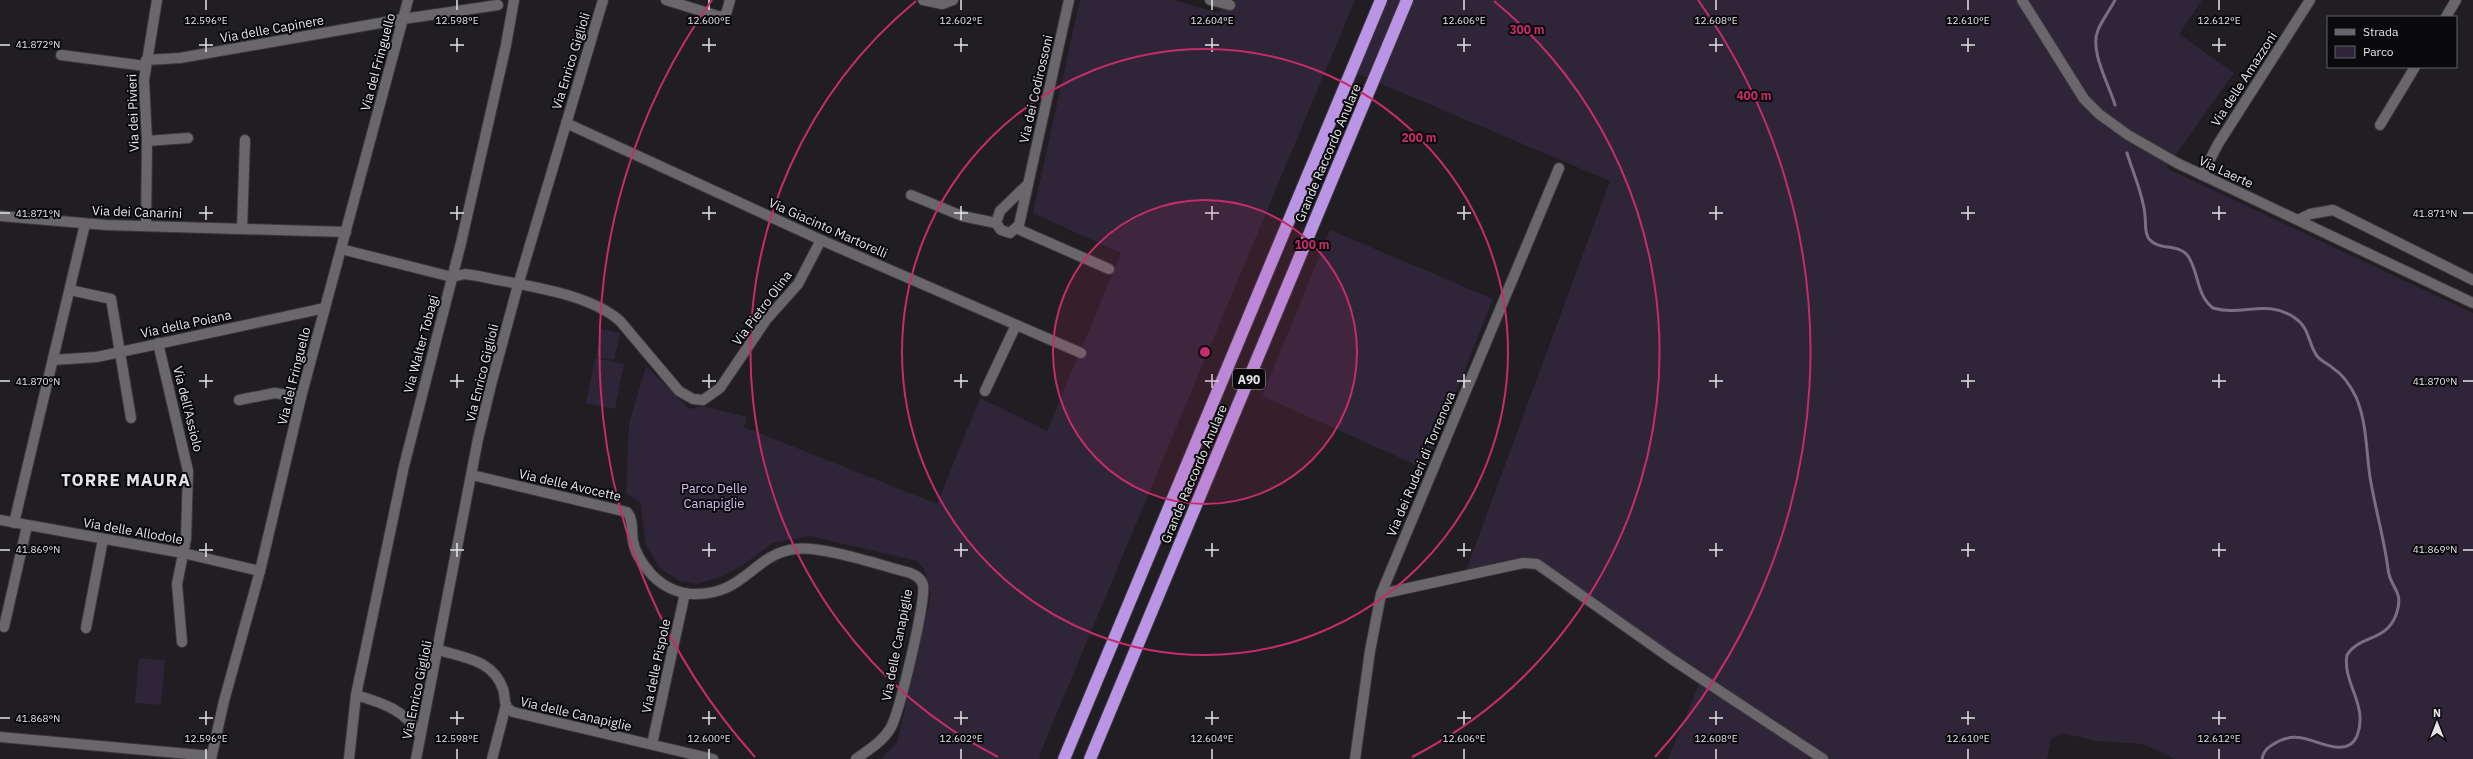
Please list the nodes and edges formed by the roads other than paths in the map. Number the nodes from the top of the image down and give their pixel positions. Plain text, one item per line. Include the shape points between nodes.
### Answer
1 (157, 0) edge
2 (408, 0) edge
3 (514, 0) edge
4 (603, 0) edge
5 (666, 0) edge
6 (730, 0) edge
7 (923, 0) edge
8 (953, 0) edge
9 (1069, 0) edge
10 (1210, 0) edge
11 (1381, 0) edge
12 (1407, 0) edge
13 (2022, 0) edge
14 (2310, 0) edge
15 (2456, 0) edge
16 (498, 5) dead end
17 (1230, 5) dead end
18 (2447, 16) edge
19 (403, 19) junction
20 (60, 55) dead end
21 (145, 63) junction
22 (2414, 68) edge
23 (566, 123) junction
24 (2380, 125) dead end
25 (188, 138) dead end
26 (245, 140) dead end
27 (147, 141) junction
28 (1558, 168) dead end
29 (2202, 175) junction
30 (1028, 184) junction
31 (911, 195) dead end
32 (0, 216) edge
33 (2298, 220) junction
34 (996, 222) junction
35 (85, 224) junction
36 (146, 226) junction
37 (242, 229) junction
38 (1018, 229) junction
39 (346, 232) junction
40 (821, 240) junction
41 (341, 249) junction
42 (1109, 269) dead end
43 (452, 277) junction
44 (2473, 280) edge
45 (518, 285) junction
46 (70, 290) junction
47 (2473, 303) edge
48 (325, 308) junction
49 (1016, 324) junction
50 (158, 343) junction
51 (118, 352) junction
52 (1081, 354) dead end
53 (53, 360) junction
54 (985, 391) dead end
55 (301, 397) junction
56 (239, 400) dead end
57 (131, 418) dead end
58 (472, 474) junction
59 (0, 520) edge
60 (14, 523) junction
61 (27, 526) junction
62 (103, 539) junction
63 (183, 553) junction
64 (260, 571) junction
65 (685, 593) junction
66 (1381, 594) junction
67 (4, 627) dead end
68 (86, 628) dead end
69 (182, 642) dead end
70 (439, 650) junction
71 (356, 695) junction
72 (506, 705) junction
73 (420, 736) junction
74 (0, 737) edge
75 (652, 744) junction
76 (211, 757) edge
77 (349, 759) edge
78 (416, 759) edge
79 (492, 759) edge
80 (713, 759) edge
81 (856, 759) edge
82 (1064, 759) edge
83 (1090, 759) edge
84 (1355, 759) edge
85 (1823, 759) edge

1 - 21 street, Via dei Pivieri
2 - 19 street, Via del Fringuello
3 - 43 street, Via Walter Tobagi via 506,45
4 - 23 street, Via Enrico Giglioli
5 - 6 street via 721,17 726,14
7 - 8 street via 948,4
9 - 30 street, Via dei Codirossoni
10 - 17 street
11 - 82 highway, Grande Raccordo Anulare / A90
12 - 83 highway, Grande Raccordo Anulare / A90
13 - 29 street, Via Laerte via 2071,81 2091,107 2128,135
14 - 29 street, Via delle Amazzoni via 2218,144
15 - 18 street
16 - 19 street, Via delle Capinere
19 - 21 street, Via delle Capinere
19 - 39 street, Via del Fringuello
20 - 21 street, Via delle Capinere
21 - 27 street, Via dei Pivieri via 144,104
22 - 24 street
23 - 40 street, Via Giacinto Martorelli
23 - 45 street, Via Enrico Giglioli
25 - 27 street
26 - 37 street
27 - 36 street, Via dei Pivieri
28 - 66 street, Via dei Ruderi di Torrenova
29 - 33 street, Via Laerte
30 - 34 street via 1000,211
30 - 38 street, Via dei Codirossoni
31 - 34 street via 962,216
32 - 35 street, Via dei Canarini
33 - 44 street via 2310,214 2333,210
33 - 47 street, Via Laerte
34 - 38 street via 999,229 1007,233
35 - 36 street, Via dei Canarini
35 - 46 street
36 - 37 street, Via dei Canarini
37 - 39 street, Via dei Canarini
38 - 42 street
39 - 41 street, Via del Fringuello
40 - 45 street, Via Pietro Olina via 800,281 766,320 727,379 708,399 688,397 679,391 627,328 610,313 573,297
40 - 49 street, Via Giacinto Martorelli
41 - 43 street
41 - 48 street, Via del Fringuello
43 - 45 street via 469,274
43 - 71 street, Via Walter Tobagi via 404,466
45 - 58 street, Via Enrico Giglioli via 486,404
46 - 51 street via 110,298
46 - 53 street
48 - 50 street, Via della Poiana
48 - 55 street, Via del Fringuello
49 - 52 street, Via Giacinto Martorelli
49 - 54 street
50 - 51 street, Via della Poiana
50 - 63 street, Via dell'Assiolo via 188,467 187,530
51 - 53 street, Via della Poiana via 80,359
51 - 57 street
53 - 60 street
55 - 56 street via 275,393
55 - 64 street, Via del Fringuello
58 - 65 street, Via delle Avocette via 627,512 631,518 634,548 640,560 662,583
58 - 70 street, Via Enrico Giglioli
59 - 60 street, Via delle Allodole
60 - 61 street, Via delle Allodole
61 - 62 street, Via delle Allodole
61 - 67 street
62 - 63 street, Via delle Allodole
62 - 68 street
63 - 64 street, Via delle Allodole
63 - 69 street, Via dell'Assiolo via 177,591
64 - 76 street, Via del Fringuello
65 - 75 street, Via delle Pispole
65 - 81 street, Via delle Canapiglie via 706,594 722,591 737,584 774,556 799,548 822,551 918,577 922,584 922,593 913,645 896,715 888,732
66 - 84 street, Via dei Ruderi di Torrenova
66 - 85 street via 1523,563 1537,564 1673,660
70 - 72 street, Via delle Canapiglie via 482,663 490,668 503,688
70 - 73 street, Via Enrico Giglioli
71 - 73 street via 398,710 411,722
71 - 77 street, Via Walter Tobagi
72 - 75 street, Via delle Canapiglie via 513,712
72 - 79 street
73 - 78 street, Via Enrico Giglioli
74 - 76 street
75 - 80 street, Via delle Canapiglie

